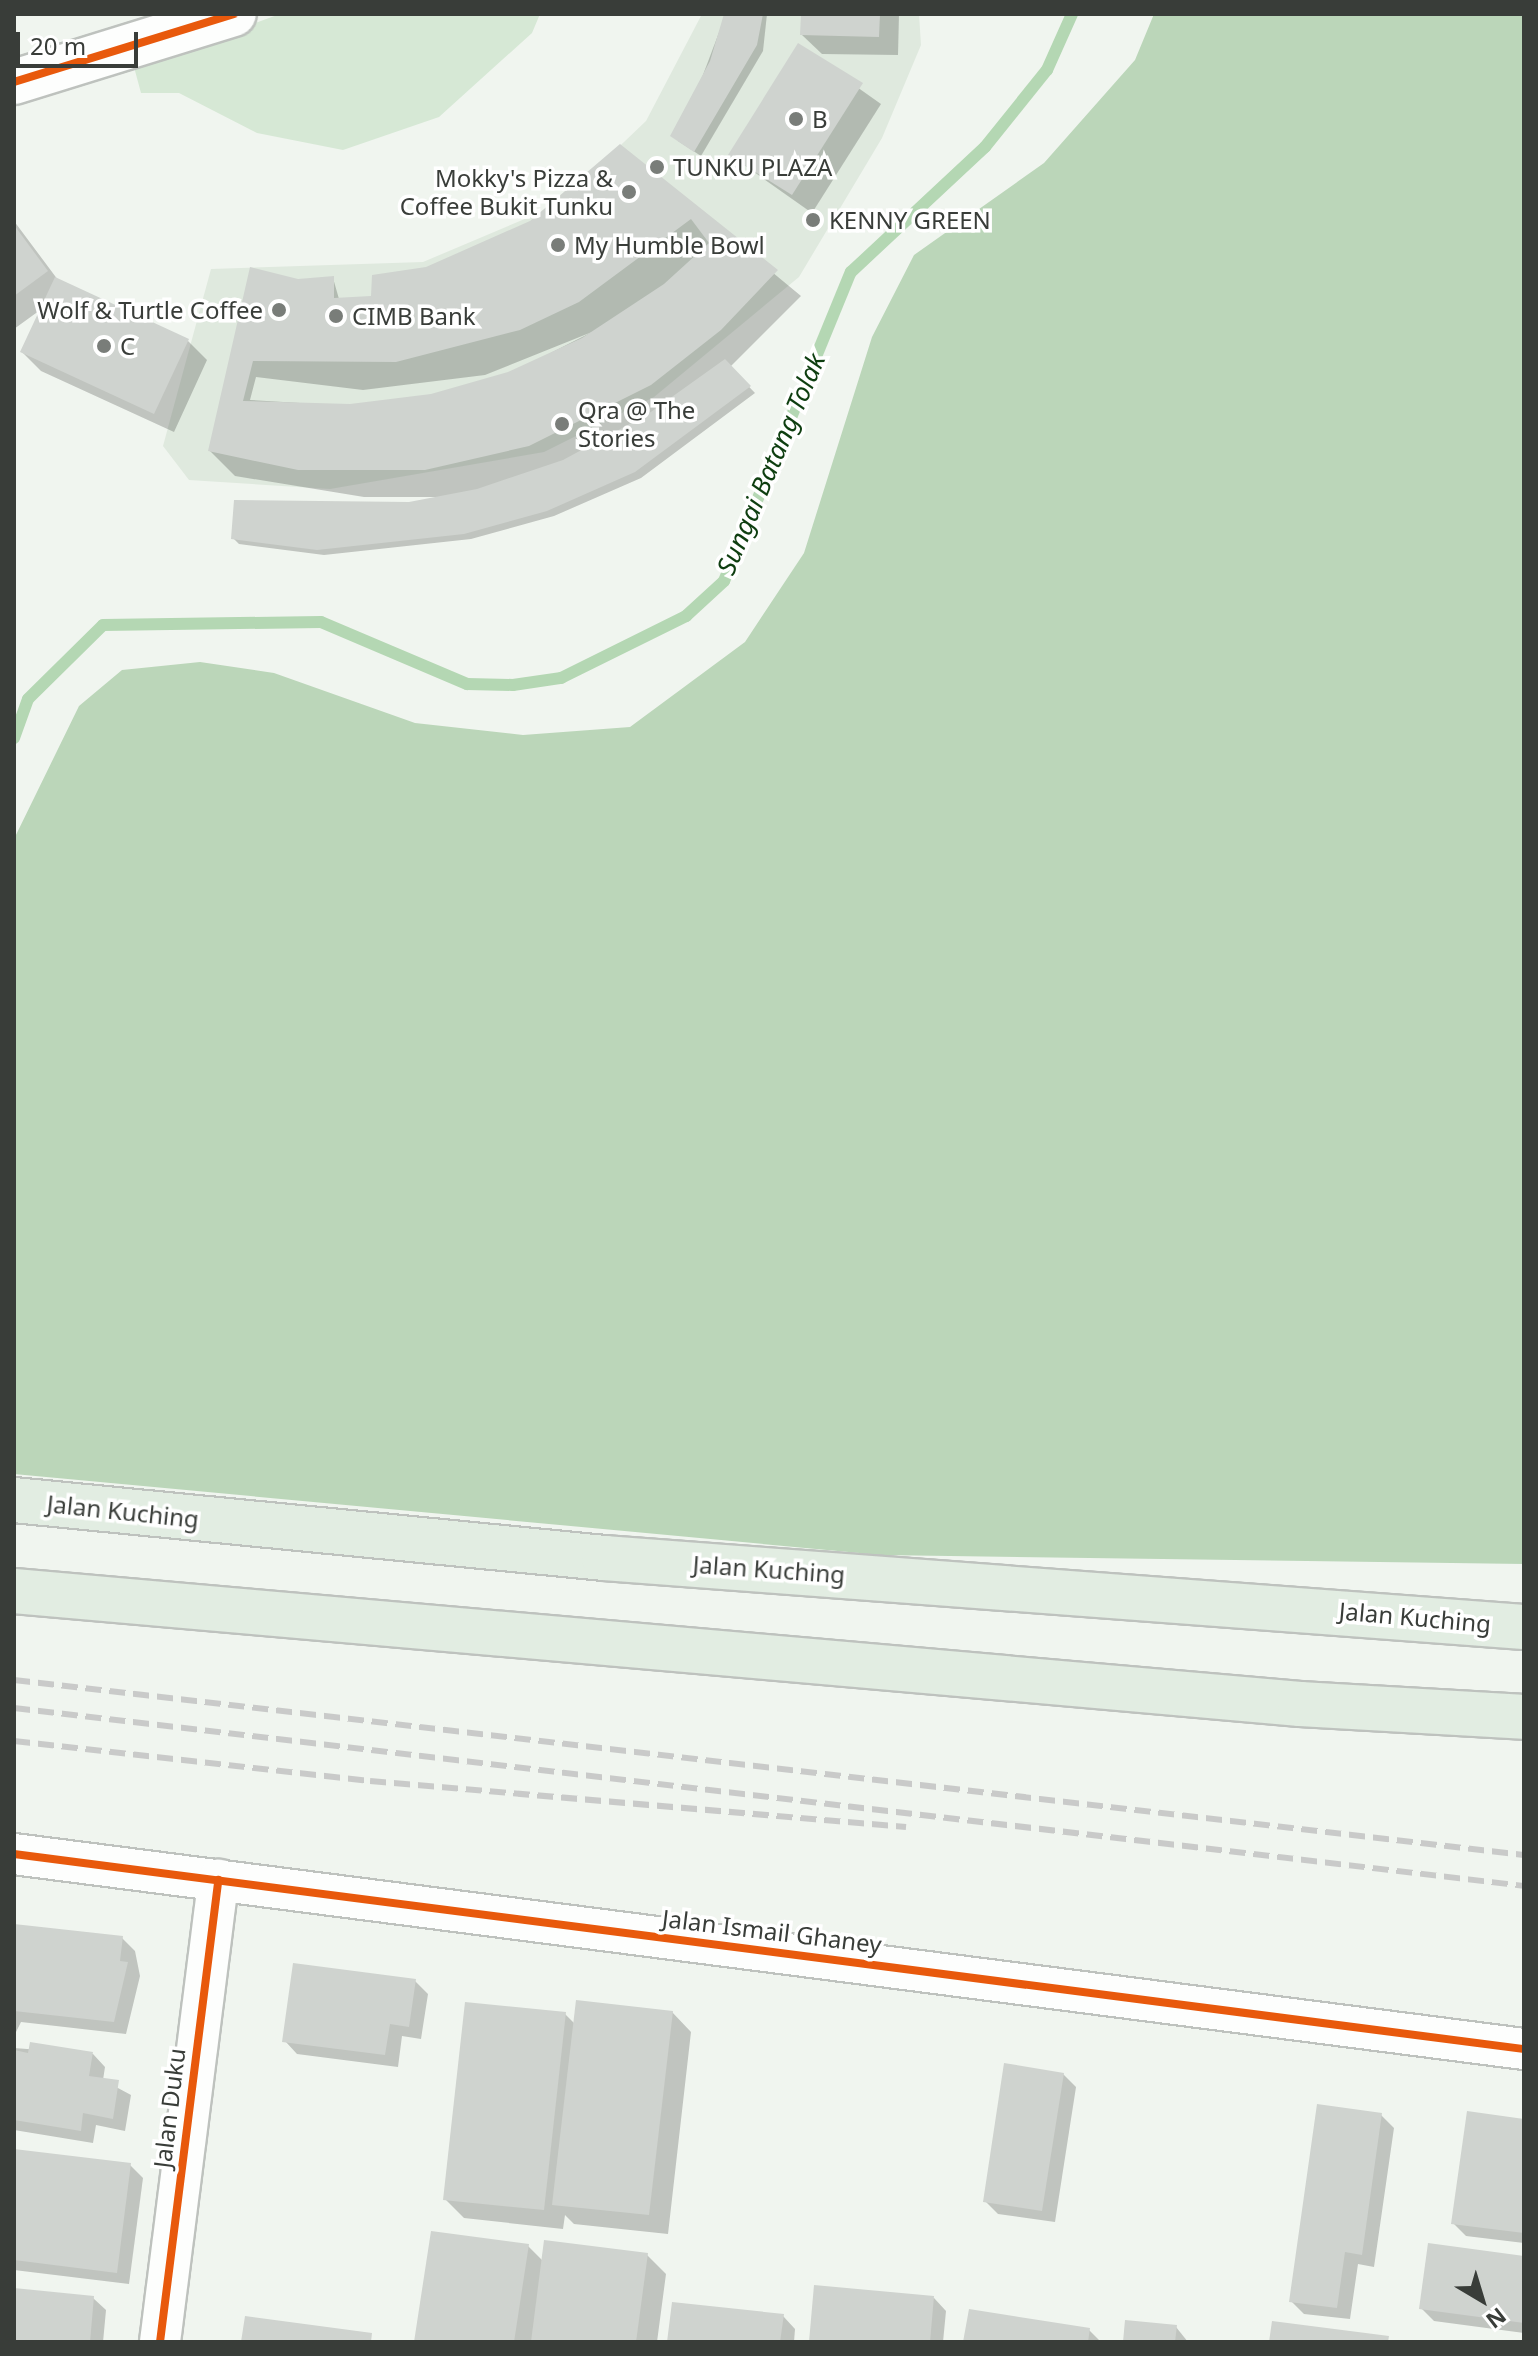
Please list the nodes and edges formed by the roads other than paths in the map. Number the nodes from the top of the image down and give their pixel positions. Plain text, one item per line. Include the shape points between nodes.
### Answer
1 (234, 14) edge
2 (14, 82) edge
3 (14, 1500) edge
4 (14, 1591) edge
5 (1524, 1599) edge
6 (1333, 1610) junction
7 (1524, 1627) edge
8 (1300, 1704) junction
9 (1524, 1717) edge
10 (1524, 1747) edge
11 (14, 1854) edge
12 (218, 1880) junction
13 (1524, 2049) edge
14 (160, 2342) edge

1 - 2 street
3 - 6 highway, Jalan Kuching via 604,1558
4 - 8 highway
5 - 6 highway
6 - 7 highway, Jalan Kuching
8 - 9 highway
8 - 10 highway
11 - 12 street, Jalan Ismail Ghaney
12 - 13 street, Jalan Ismail Ghaney
12 - 14 street, Jalan Duku

